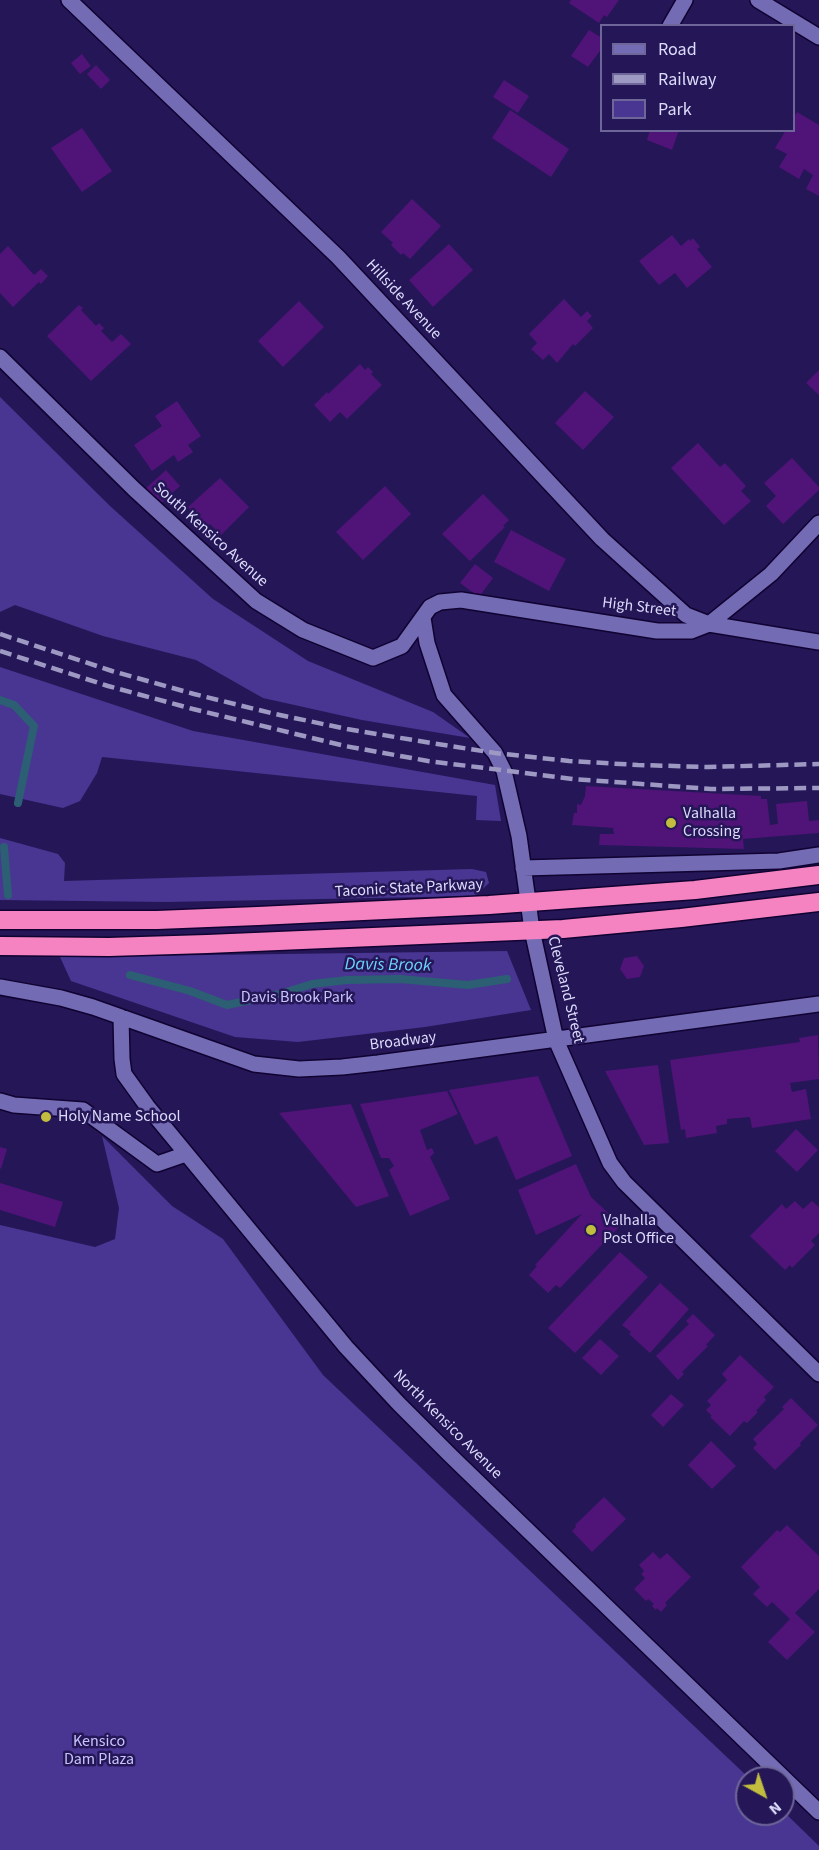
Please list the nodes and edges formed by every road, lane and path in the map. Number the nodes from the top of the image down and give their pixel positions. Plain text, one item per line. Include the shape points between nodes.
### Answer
1 (69, 0) edge
2 (686, 0) edge
3 (759, 0) edge
4 (671, 24) edge
5 (819, 37) edge
6 (0, 357) edge
7 (819, 524) edge
8 (423, 618) junction
9 (709, 624) junction
10 (819, 642) edge
11 (819, 855) edge
12 (523, 868) junction
13 (819, 875) edge
14 (819, 902) edge
15 (528, 903) junction
16 (0, 920) edge
17 (532, 930) junction
18 (0, 946) edge
19 (0, 987) edge
20 (819, 1004) edge
21 (121, 1017) junction
22 (556, 1040) junction
23 (0, 1101) edge
24 (186, 1154) junction
25 (819, 1374) edge
26 (819, 1812) edge

1 - 9 street, Hillside Avenue via 338,256 602,539 686,615
2 - 4 street
3 - 5 street
6 - 8 street, South Kensico Avenue via 134,489 265,607 303,630 373,658 402,646
7 - 9 street, High Street via 771,574
8 - 9 street, High Street via 430,607 440,602 461,600 657,631 691,631
8 - 12 street, Cleveland Street via 444,695 495,753 504,771
9 - 10 street
11 - 12 street via 779,861
12 - 15 street, Cleveland Street
13 - 15 highway, Taconic State Parkway via 705,889
14 - 17 highway
15 - 16 highway, Taconic State Parkway via 107,921
15 - 17 street, Cleveland Street
17 - 18 highway via 119,947
17 - 22 street, Cleveland Street
19 - 21 street, Broadway via 61,998
20 - 22 street, Broadway
21 - 22 street, Broadway via 254,1064 299,1069 366,1065
21 - 24 street, North Kensico Avenue via 124,1074
22 - 25 street, Cleveland Street via 610,1163 624,1182
23 - 24 street via 83,1110 158,1164
24 - 26 street, North Kensico Avenue via 346,1347 399,1404

